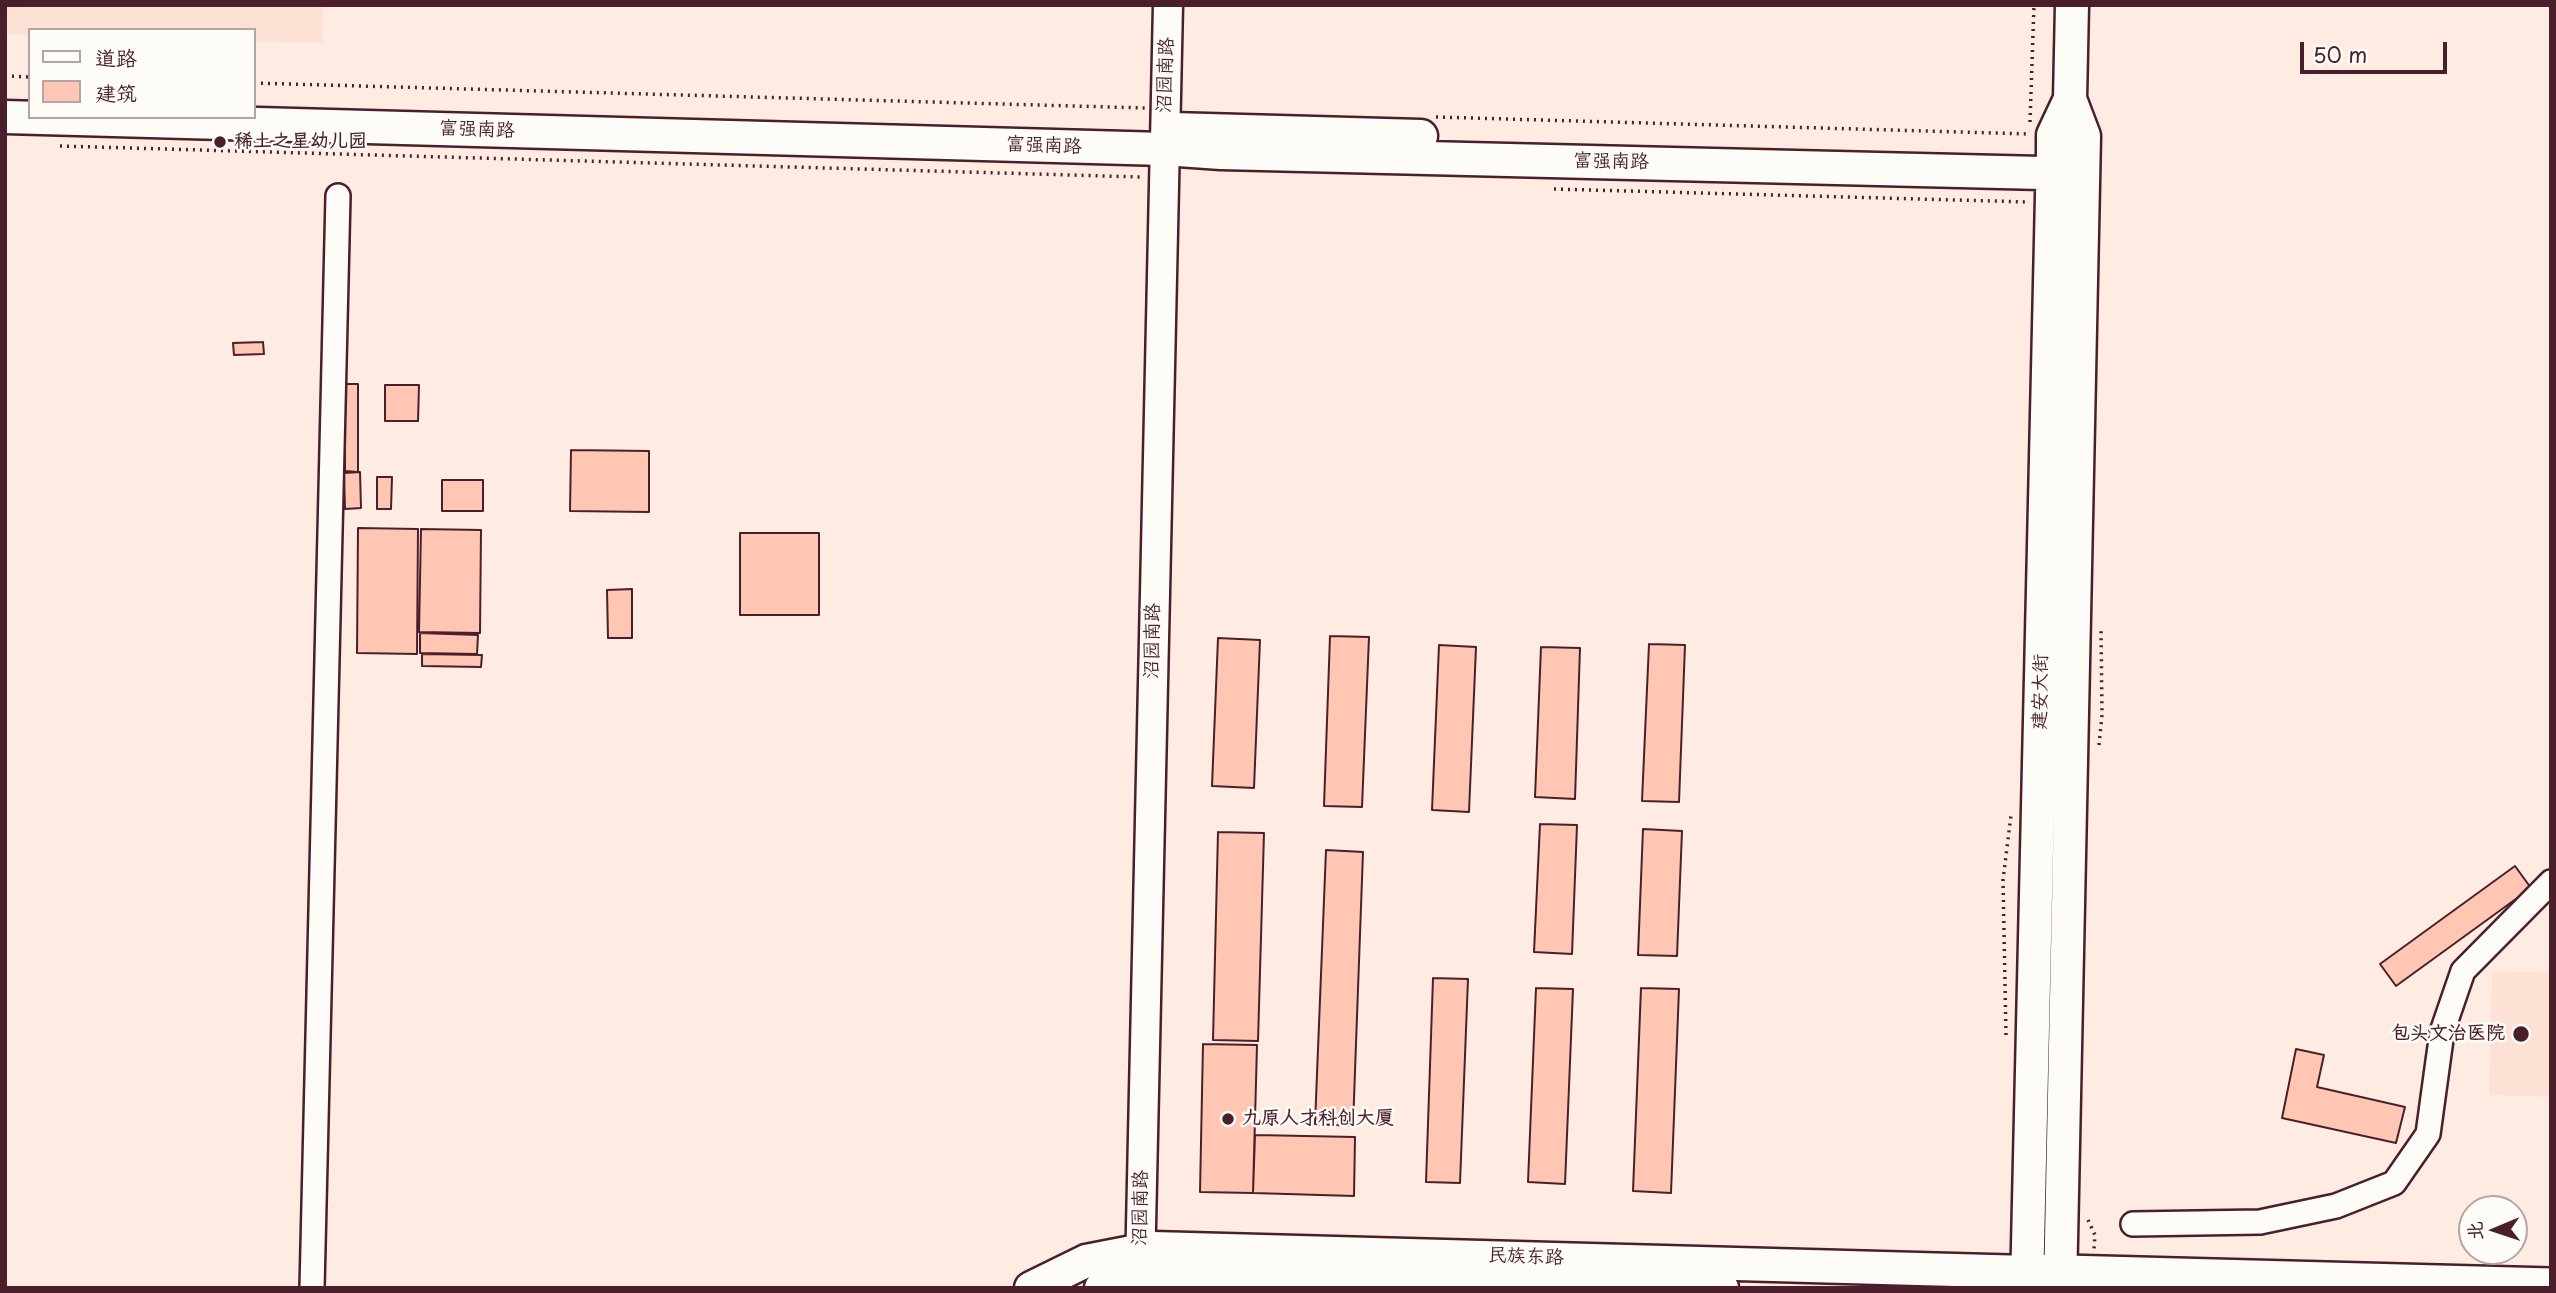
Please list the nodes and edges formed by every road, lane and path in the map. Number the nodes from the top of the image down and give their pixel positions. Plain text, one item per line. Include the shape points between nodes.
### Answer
1 (1168, 5) edge
2 (2073, 5) edge
3 (5, 76) edge
4 (28, 77) edge
5 (5, 96) edge
6 (28, 97) edge
7 (256, 103) edge
8 (5, 117) edge
9 (28, 118) edge
10 (71, 119) edge
11 (47, 146) dead end
12 (1164, 152) junction
13 (2065, 171) junction
14 (1554, 188) dead end
15 (338, 196) dead end
16 (2551, 882) edge
17 (2133, 1224) dead end
18 (1140, 1264) junction
19 (2044, 1280) edge
20 (2551, 1286) edge
21 (1652, 1287) edge
22 (312, 1288) edge
23 (1031, 1288) edge
24 (1101, 1288) edge
25 (1722, 1288) edge

1 - 12 street, 沼园南路
2 - 13 main road, 建安大街 via 2070,99 2084,136
3 - 4 path
5 - 6 main road
7 - 12 main road, 富强南路
8 - 9 main road, 富强南路
10 - 12 main road, 富强南路
11 - 12 path
12 - 13 main road, 富强南路
12 - 18 street, 沼园南路
13 - 14 path
13 - 19 main road, 建安大街
13 - 19 main road, 建安大街
15 - 22 street
16 - 17 street via 2463,971 2442,1032 2428,1134 2394,1183 2336,1206 2260,1222
18 - 19 main road, 民族东路 via 1153,1248 1177,1248
18 - 21 main road, 民族东路 via 1168,1273
18 - 23 main road, 民族东路 via 1086,1261
18 - 24 main road, 民族东路
19 - 20 main road
21 - 25 main road, 民族东路

